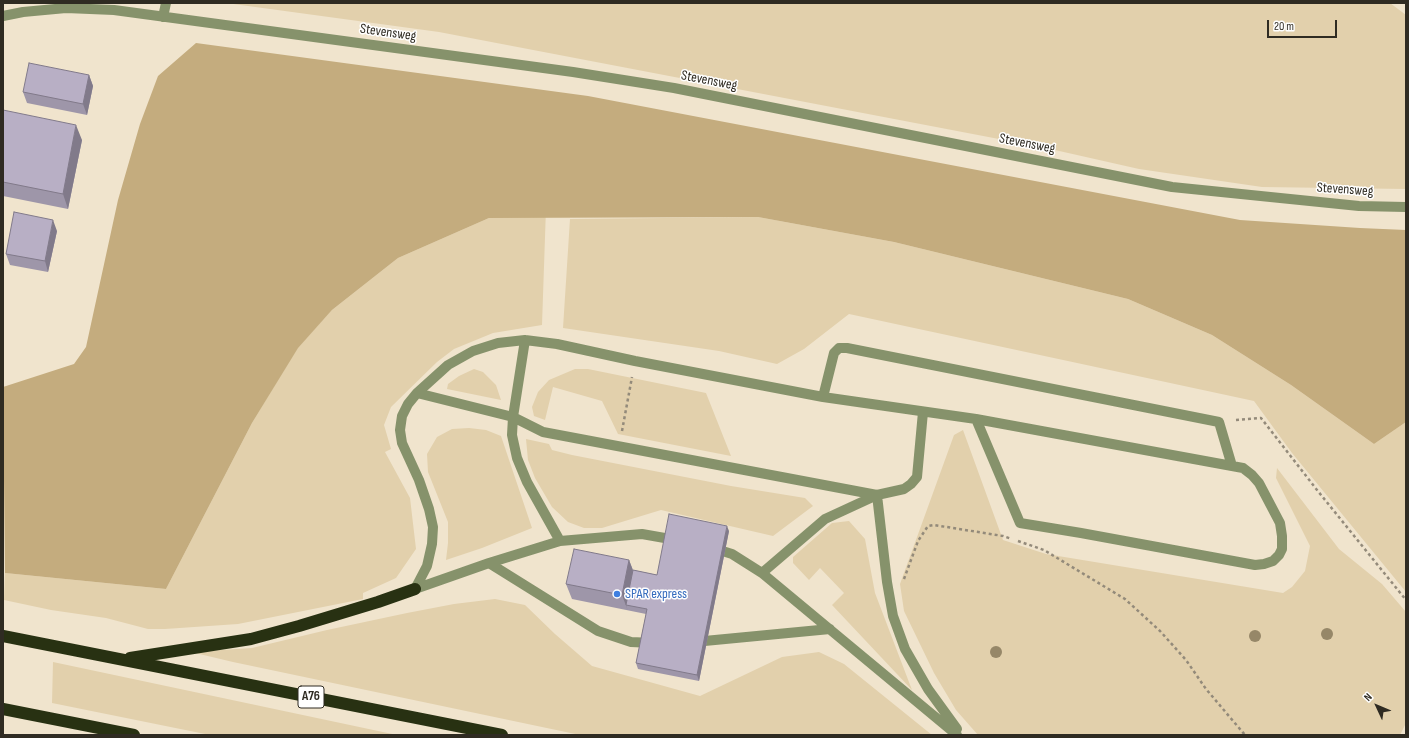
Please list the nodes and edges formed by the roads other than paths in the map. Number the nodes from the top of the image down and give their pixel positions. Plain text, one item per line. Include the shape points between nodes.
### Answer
1 (166, 3) edge
2 (3, 16) edge
3 (163, 17) junction
4 (1406, 207) edge
5 (525, 340) junction
6 (417, 393) junction
7 (823, 397) junction
8 (922, 412) junction
9 (513, 417) junction
10 (976, 419) junction
11 (1232, 466) junction
12 (877, 495) junction
13 (560, 541) junction
14 (687, 542) edge
15 (702, 544) edge
16 (489, 563) junction
17 (762, 572) junction
18 (415, 589) junction
19 (830, 629) junction
20 (3, 636) edge
21 (681, 643) edge
22 (666, 644) edge
23 (121, 659) junction
24 (3, 709) edge
25 (92, 727) junction
26 (106, 735) edge
27 (134, 735) edge
28 (502, 735) edge
29 (957, 735) edge
30 (962, 735) edge

1 - 3 street
2 - 3 street, Stevensweg via 66,8 114,10
3 - 4 street, Stevensweg via 674,88 1172,187 1359,206
5 - 6 street via 498,343 473,351 448,365
5 - 7 street via 557,344
5 - 9 street
6 - 9 street
6 - 18 street via 402,416 400,430 402,443 419,480 433,527 427,566
7 - 8 street
7 - 11 street via 834,354 840,348 848,348 1219,422
8 - 10 street
8 - 12 street via 917,476 912,484 904,489
9 - 12 street via 543,432
9 - 13 street via 512,435 517,458 527,482
10 - 11 street
10 - 11 street via 1020,523 1256,565 1273,561 1282,549 1280,523 1259,483 1243,468
12 - 17 street via 824,519
12 - 30 street via 893,616 905,649 928,690
13 - 14 street, A76 via 642,534
13 - 16 street, A76
15 - 17 street via 732,554
16 - 18 street, A76
16 - 22 street via 598,631 631,642
17 - 19 street
18 - 23 highway, A76 via 251,639
19 - 21 street
19 - 29 street
20 - 23 highway, A76
23 - 28 highway, A76
24 - 25 highway
25 - 26 highway
25 - 27 highway

